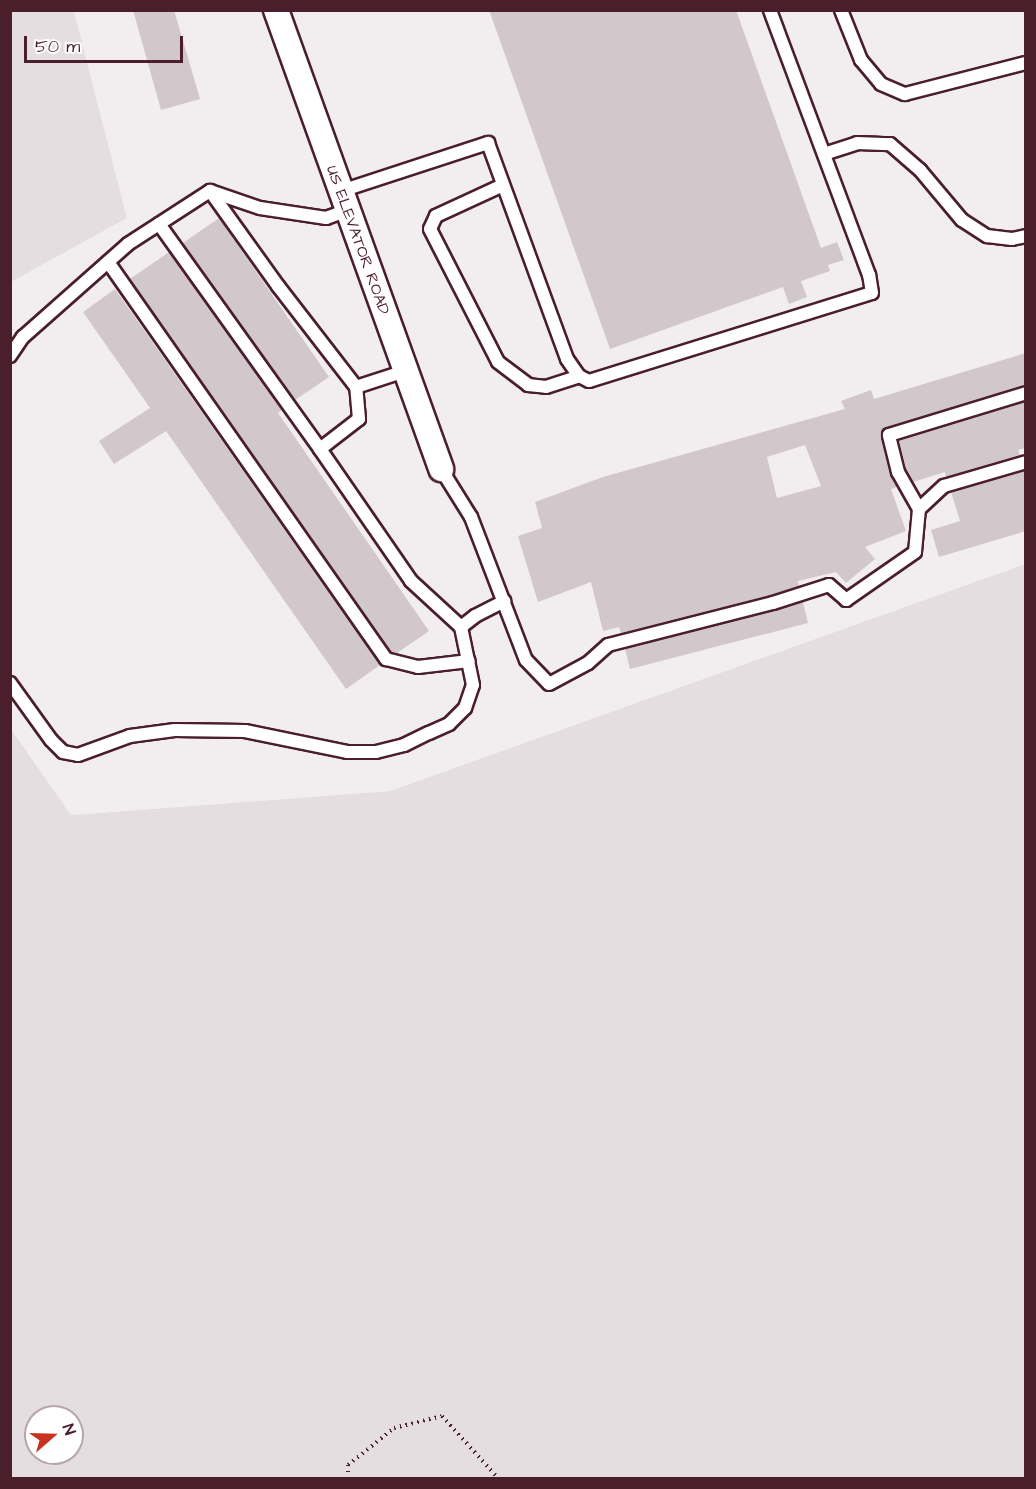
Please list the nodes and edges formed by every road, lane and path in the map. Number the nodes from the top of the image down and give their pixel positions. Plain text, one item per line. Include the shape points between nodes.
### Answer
1 (276, 10) edge
2 (770, 10) edge
3 (841, 10) edge
4 (1026, 63) edge
5 (824, 154) junction
6 (503, 185) junction
7 (210, 191) junction
8 (344, 201) junction
9 (159, 224) junction
10 (1026, 236) edge
11 (108, 262) junction
12 (10, 356) edge
13 (405, 370) junction
14 (579, 376) junction
15 (356, 387) junction
16 (1026, 393) edge
17 (320, 449) junction
18 (1026, 462) edge
19 (441, 470) joint
20 (919, 509) junction
21 (504, 602) junction
22 (461, 627) junction
23 (469, 661) junction
24 (10, 683) edge
25 (348, 1479) edge
26 (498, 1479) edge

1 - 8 street, US ELEVATOR ROAD
2 - 5 lane
3 - 4 lane via 861,60 881,84 905,94
5 - 10 lane via 857,144 890,144 920,170 962,220 987,236
5 - 14 lane via 869,275 872,293 589,381
6 - 8 lane via 488,143
6 - 14 lane via 567,359
6 - 14 lane via 436,216 430,229 498,362 528,385 546,387
7 - 8 lane via 260,208 326,218
7 - 9 lane
7 - 15 lane
8 - 13 street, US ELEVATOR ROAD
9 - 11 lane via 128,243
9 - 17 lane
11 - 12 lane via 23,337
11 - 23 lane via 386,659 418,668
13 - 15 lane
13 - 19 street, US ELEVATOR ROAD
15 - 17 lane via 359,419
16 - 20 lane via 889,435 898,472
17 - 22 lane via 411,581
18 - 20 lane via 944,486
19 - 21 lane via 471,517
20 - 21 lane via 915,552 846,600 829,585 608,645 588,663 549,684 526,660
21 - 22 lane
22 - 23 lane
23 - 24 lane via 473,685 465,708 457,716 404,745 376,752 346,752 246,731 176,730 130,736 78,755 63,752 57,746
25 - 26 path via 348,1465 394,1428 442,1416

